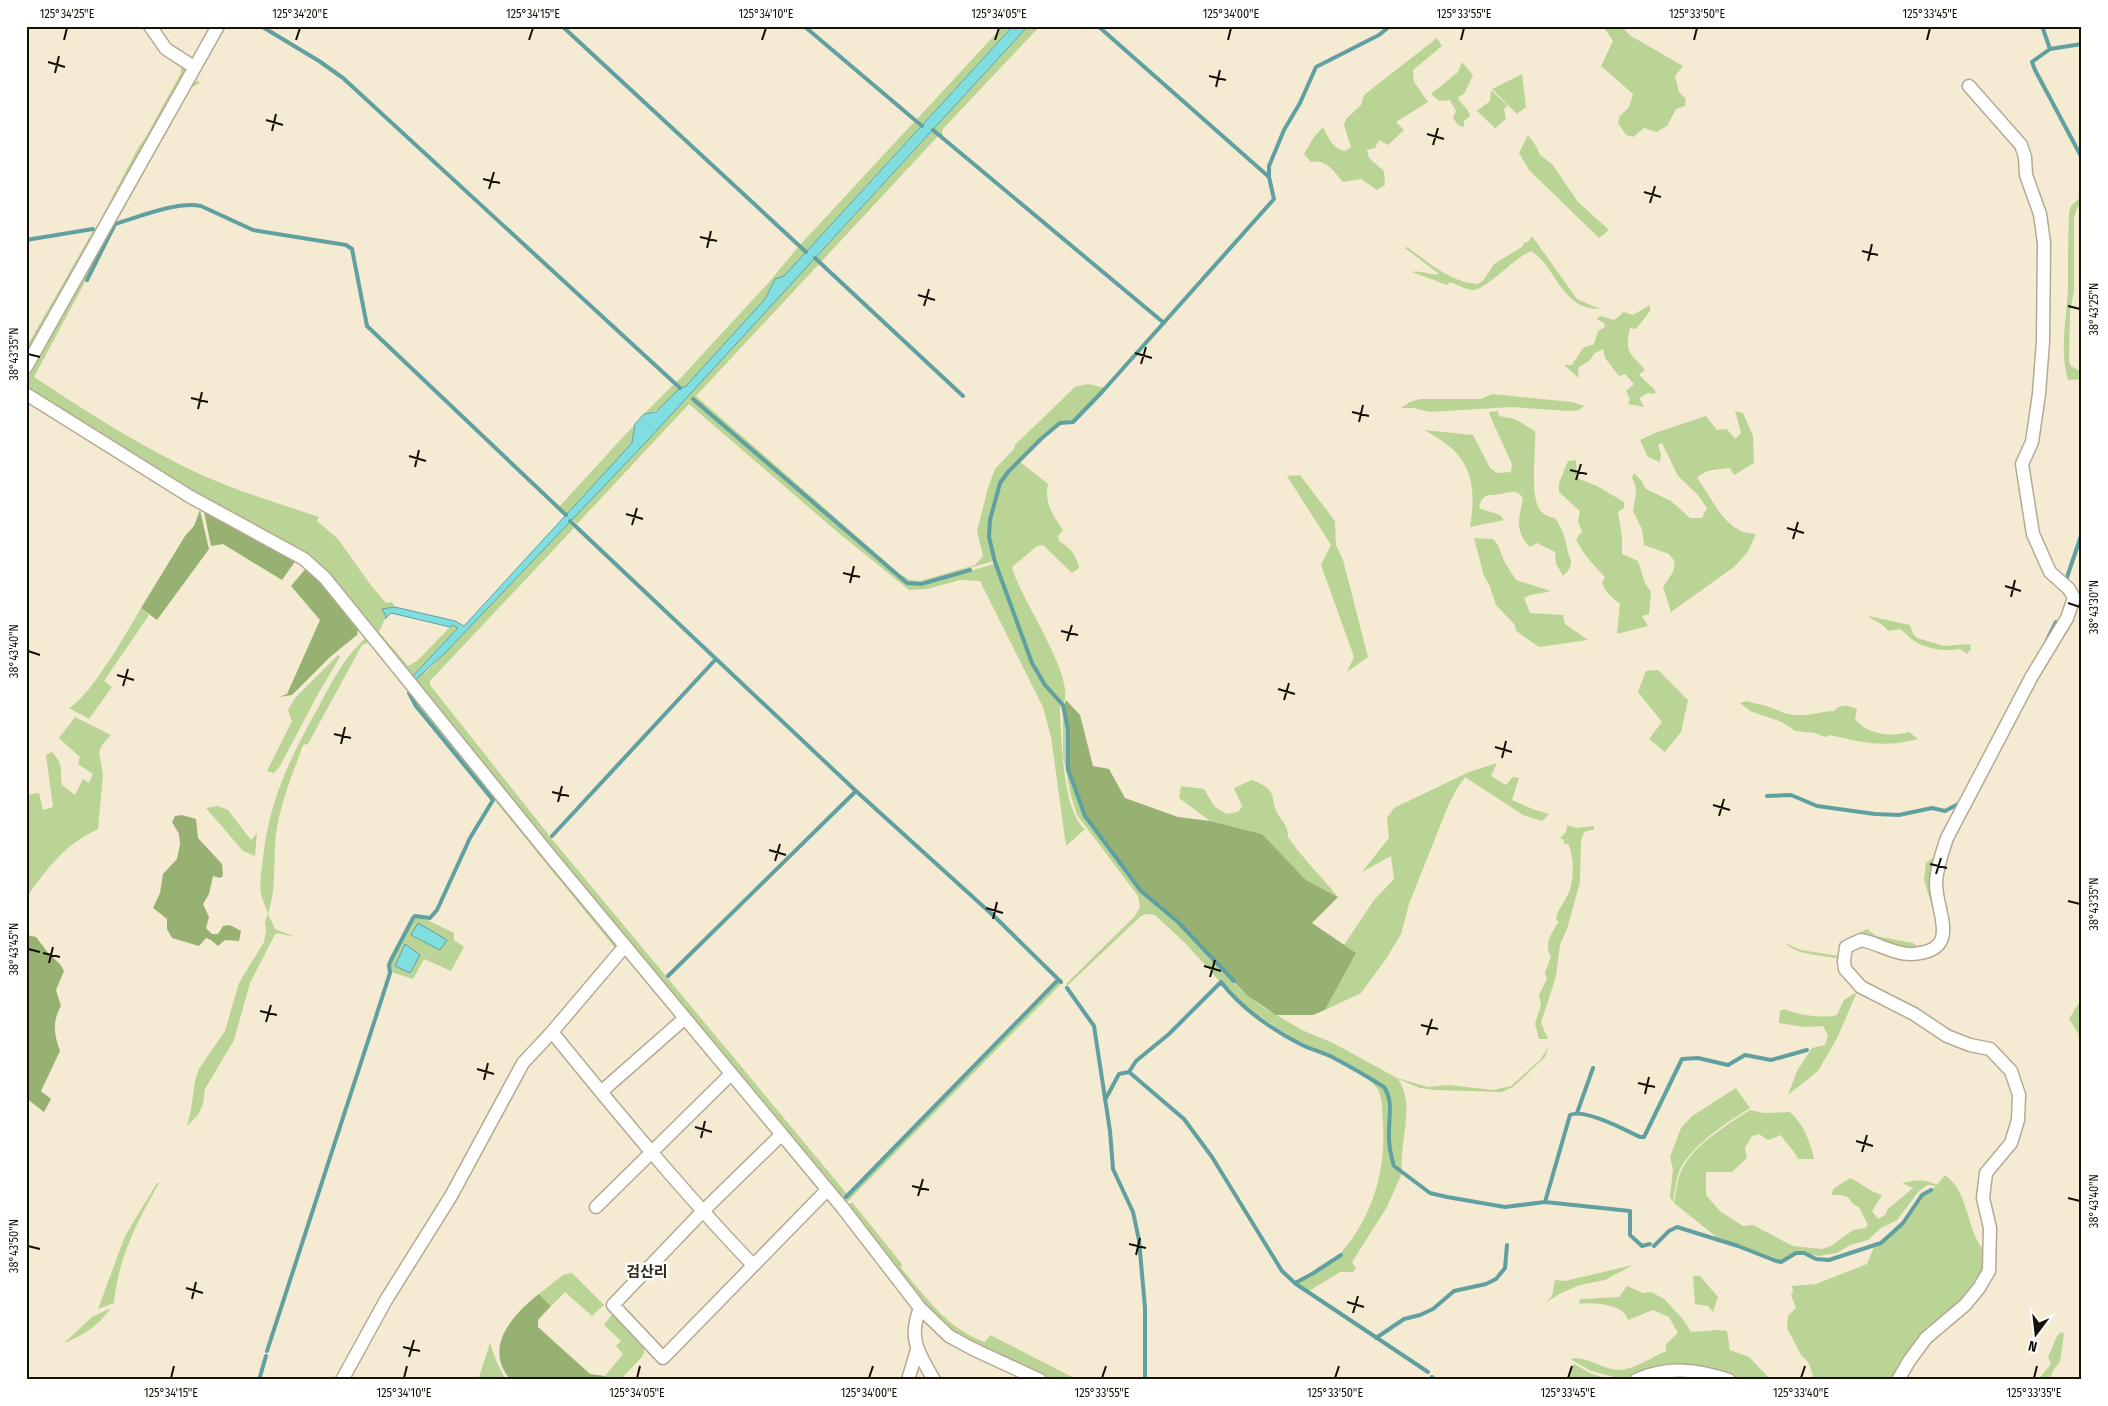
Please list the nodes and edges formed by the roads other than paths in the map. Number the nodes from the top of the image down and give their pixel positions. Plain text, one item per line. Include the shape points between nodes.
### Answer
1 (150, 26) edge
2 (218, 26) edge
3 (194, 67) junction
4 (1969, 86) dead end
5 (26, 367) edge
6 (26, 394) edge
7 (625, 946) junction
8 (685, 1018) junction
9 (552, 1032) junction
10 (731, 1074) junction
11 (601, 1092) junction
12 (781, 1135) junction
13 (650, 1153) junction
14 (827, 1190) junction
15 (596, 1207) dead end
16 (702, 1212) junction
17 (753, 1265) junction
18 (920, 1308) junction
19 (917, 1350) junction
20 (342, 1380) edge
21 (908, 1380) edge
22 (934, 1380) edge
23 (1040, 1380) edge
24 (1636, 1380) edge
25 (1729, 1380) edge
26 (1898, 1380) edge

1 - 3 street via 166,49
2 - 3 street
3 - 5 street
4 - 26 street via 2020,145 2025,157 2026,175 2040,214 2044,243 2043,342 2032,442 2022,464 2033,534 2050,572 2074,598 2067,618 2032,676 1947,838 1938,864 1936,885 1943,938 1936,947 1911,954 1860,940 1846,947 1845,969 1861,987 1948,1036 1990,1049 2011,1071 2019,1094 2018,1120 2011,1143 1986,1173 1983,1198 1990,1228 1989,1271 1965,1304 1926,1338
6 - 7 street via 189,496 304,558 325,578
7 - 8 street
7 - 9 street
8 - 10 street
8 - 11 street
9 - 11 street
9 - 20 street via 523,1063 451,1196 386,1300
10 - 12 street
10 - 13 street
11 - 13 street
12 - 14 street
12 - 16 street
13 - 15 street
13 - 16 street
14 - 17 street
14 - 18 street
16 - 17 street
16 - 17 street via 612,1305 662,1358
18 - 19 street via 914,1334
18 - 23 street via 949,1336
19 - 21 street
19 - 22 street
24 - 25 street via 1679,1370 1707,1373

